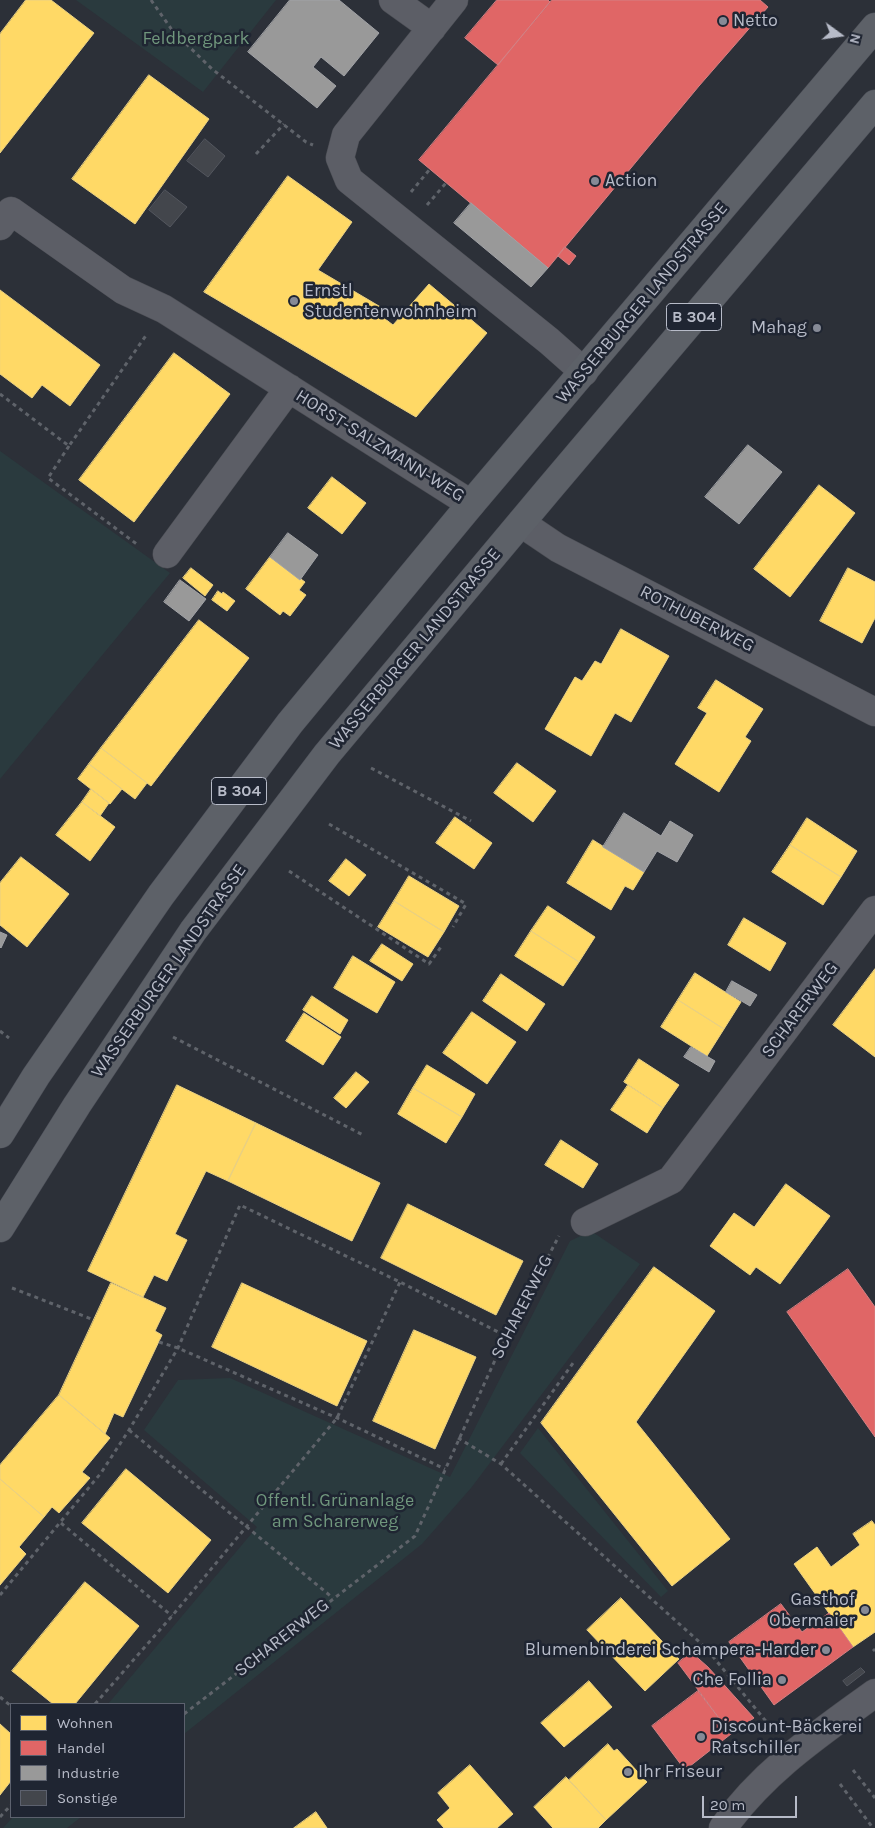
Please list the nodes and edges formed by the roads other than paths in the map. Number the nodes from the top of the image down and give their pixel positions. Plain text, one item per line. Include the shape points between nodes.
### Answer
1 (393, 0) edge
2 (454, 0) edge
3 (875, 27) edge
4 (432, 28) junction
5 (875, 104) edge
6 (5, 218) edge
7 (584, 372) junction
8 (289, 388) junction
9 (471, 504) junction
10 (521, 523) junction
11 (167, 554) road end
12 (875, 712) edge
13 (875, 910) edge
14 (0, 1134) edge
15 (585, 1222) road end
16 (0, 1228) edge
17 (875, 1693) edge
18 (723, 1828) edge

1 - 4 street
2 - 4 street
3 - 7 main road, WASSERBURGER LANDSTRASSE / B 304
4 - 7 street via 346,135 340,158 349,180
5 - 10 main road, WASSERBURGER LANDSTRASSE / B 304
6 - 8 street, HORST-SALZMANN-WEG via 123,290 164,309
7 - 9 main road, WASSERBURGER LANDSTRASSE / B 304
8 - 9 street, HORST-SALZMANN-WEG
8 - 11 street, HORST-SALZMANN-WEG
9 - 14 main road, WASSERBURGER LANDSTRASSE / B 304 via 290,723 206,835 53,1052
10 - 12 street, ROTHUBERWEG via 558,548
10 - 16 main road, WASSERBURGER LANDSTRASSE / B 304 via 327,754 201,920 77,1105
13 - 15 street, SCHARERWEG via 671,1180
17 - 18 street via 790,1756 758,1785

